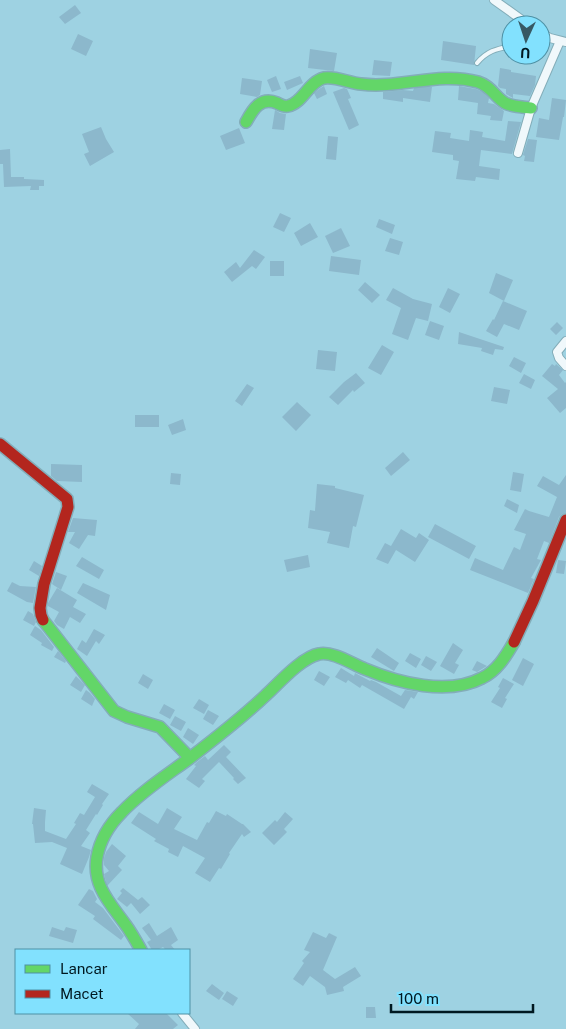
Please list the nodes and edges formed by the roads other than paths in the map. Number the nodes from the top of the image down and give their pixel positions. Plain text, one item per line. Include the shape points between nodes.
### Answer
1 (494, 0) edge
2 (516, 15) edge
3 (551, 38) edge
4 (563, 42) edge
5 (501, 48) edge
6 (477, 63) dead end
7 (531, 108) junction
8 (246, 122) dead end
9 (518, 153) dead end
10 (566, 341) edge
11 (566, 366) edge
12 (0, 444) edge
13 (566, 520) edge
14 (563, 539) edge
15 (190, 758) junction
16 (140, 949) edge
17 (183, 1014) edge
18 (195, 1029) edge

1 - 2 street
3 - 4 street
4 - 7 street
5 - 6 lane via 484,54
7 - 8 street via 505,103 487,85 465,80 441,78 361,84 334,78 315,82 290,106 264,101 258,104
7 - 9 street
10 - 11 street via 558,352
12 - 15 street via 67,500 68,507 40,602 44,621 114,711 160,727
13 - 14 street
14 - 15 street via 512,647 496,669 483,678 454,687 429,686 373,673 326,654 317,654
15 - 16 street via 121,813 100,843 96,863 100,889
17 - 18 street

